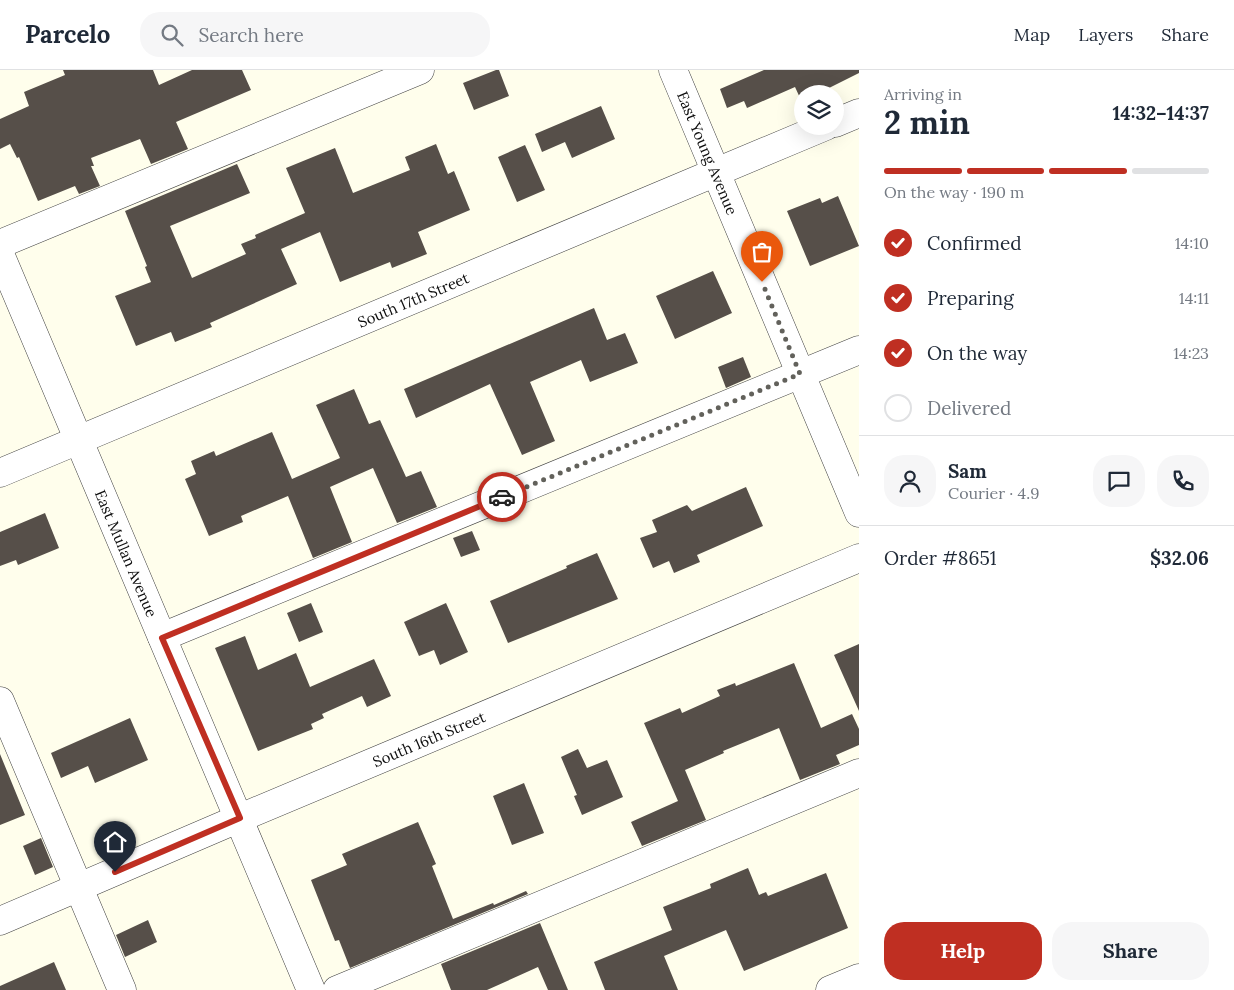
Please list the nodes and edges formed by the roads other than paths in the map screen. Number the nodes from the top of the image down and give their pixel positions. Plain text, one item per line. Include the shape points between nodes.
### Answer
1 (420, 70) edge
2 (673, 70) edge
3 (859, 112) edge
4 (844, 118) edge
5 (804, 135) edge
6 (716, 172) junction
7 (0, 244) edge
8 (0, 254) edge
9 (859, 350) edge
10 (800, 374) junction
11 (79, 440) junction
12 (0, 473) edge
13 (859, 513) edge
14 (859, 558) edge
15 (162, 638) junction
16 (0, 701) edge
17 (859, 773) edge
18 (240, 818) junction
19 (79, 888) junction
20 (0, 921) edge
21 (859, 978) edge
22 (122, 990) edge
23 (311, 990) edge
24 (337, 990) edge
25 (830, 990) edge

1 - 7 street
2 - 6 street, East Young Avenue
3 - 4 street
5 - 6 street, South 17th Street
6 - 10 street, East Young Avenue
6 - 11 street, South 17th Street
8 - 11 street, East Mullan Avenue
9 - 10 street
10 - 13 street, East Young Avenue
10 - 15 street
11 - 12 street, South 17th Street
11 - 15 street, East Mullan Avenue
14 - 18 street, South 16th Street
15 - 18 street, East Mullan Avenue
16 - 19 street
17 - 24 street
18 - 19 street, South 16th Street
18 - 23 street, East Mullan Avenue
19 - 20 street, South 16th Street
19 - 22 street
21 - 25 street

